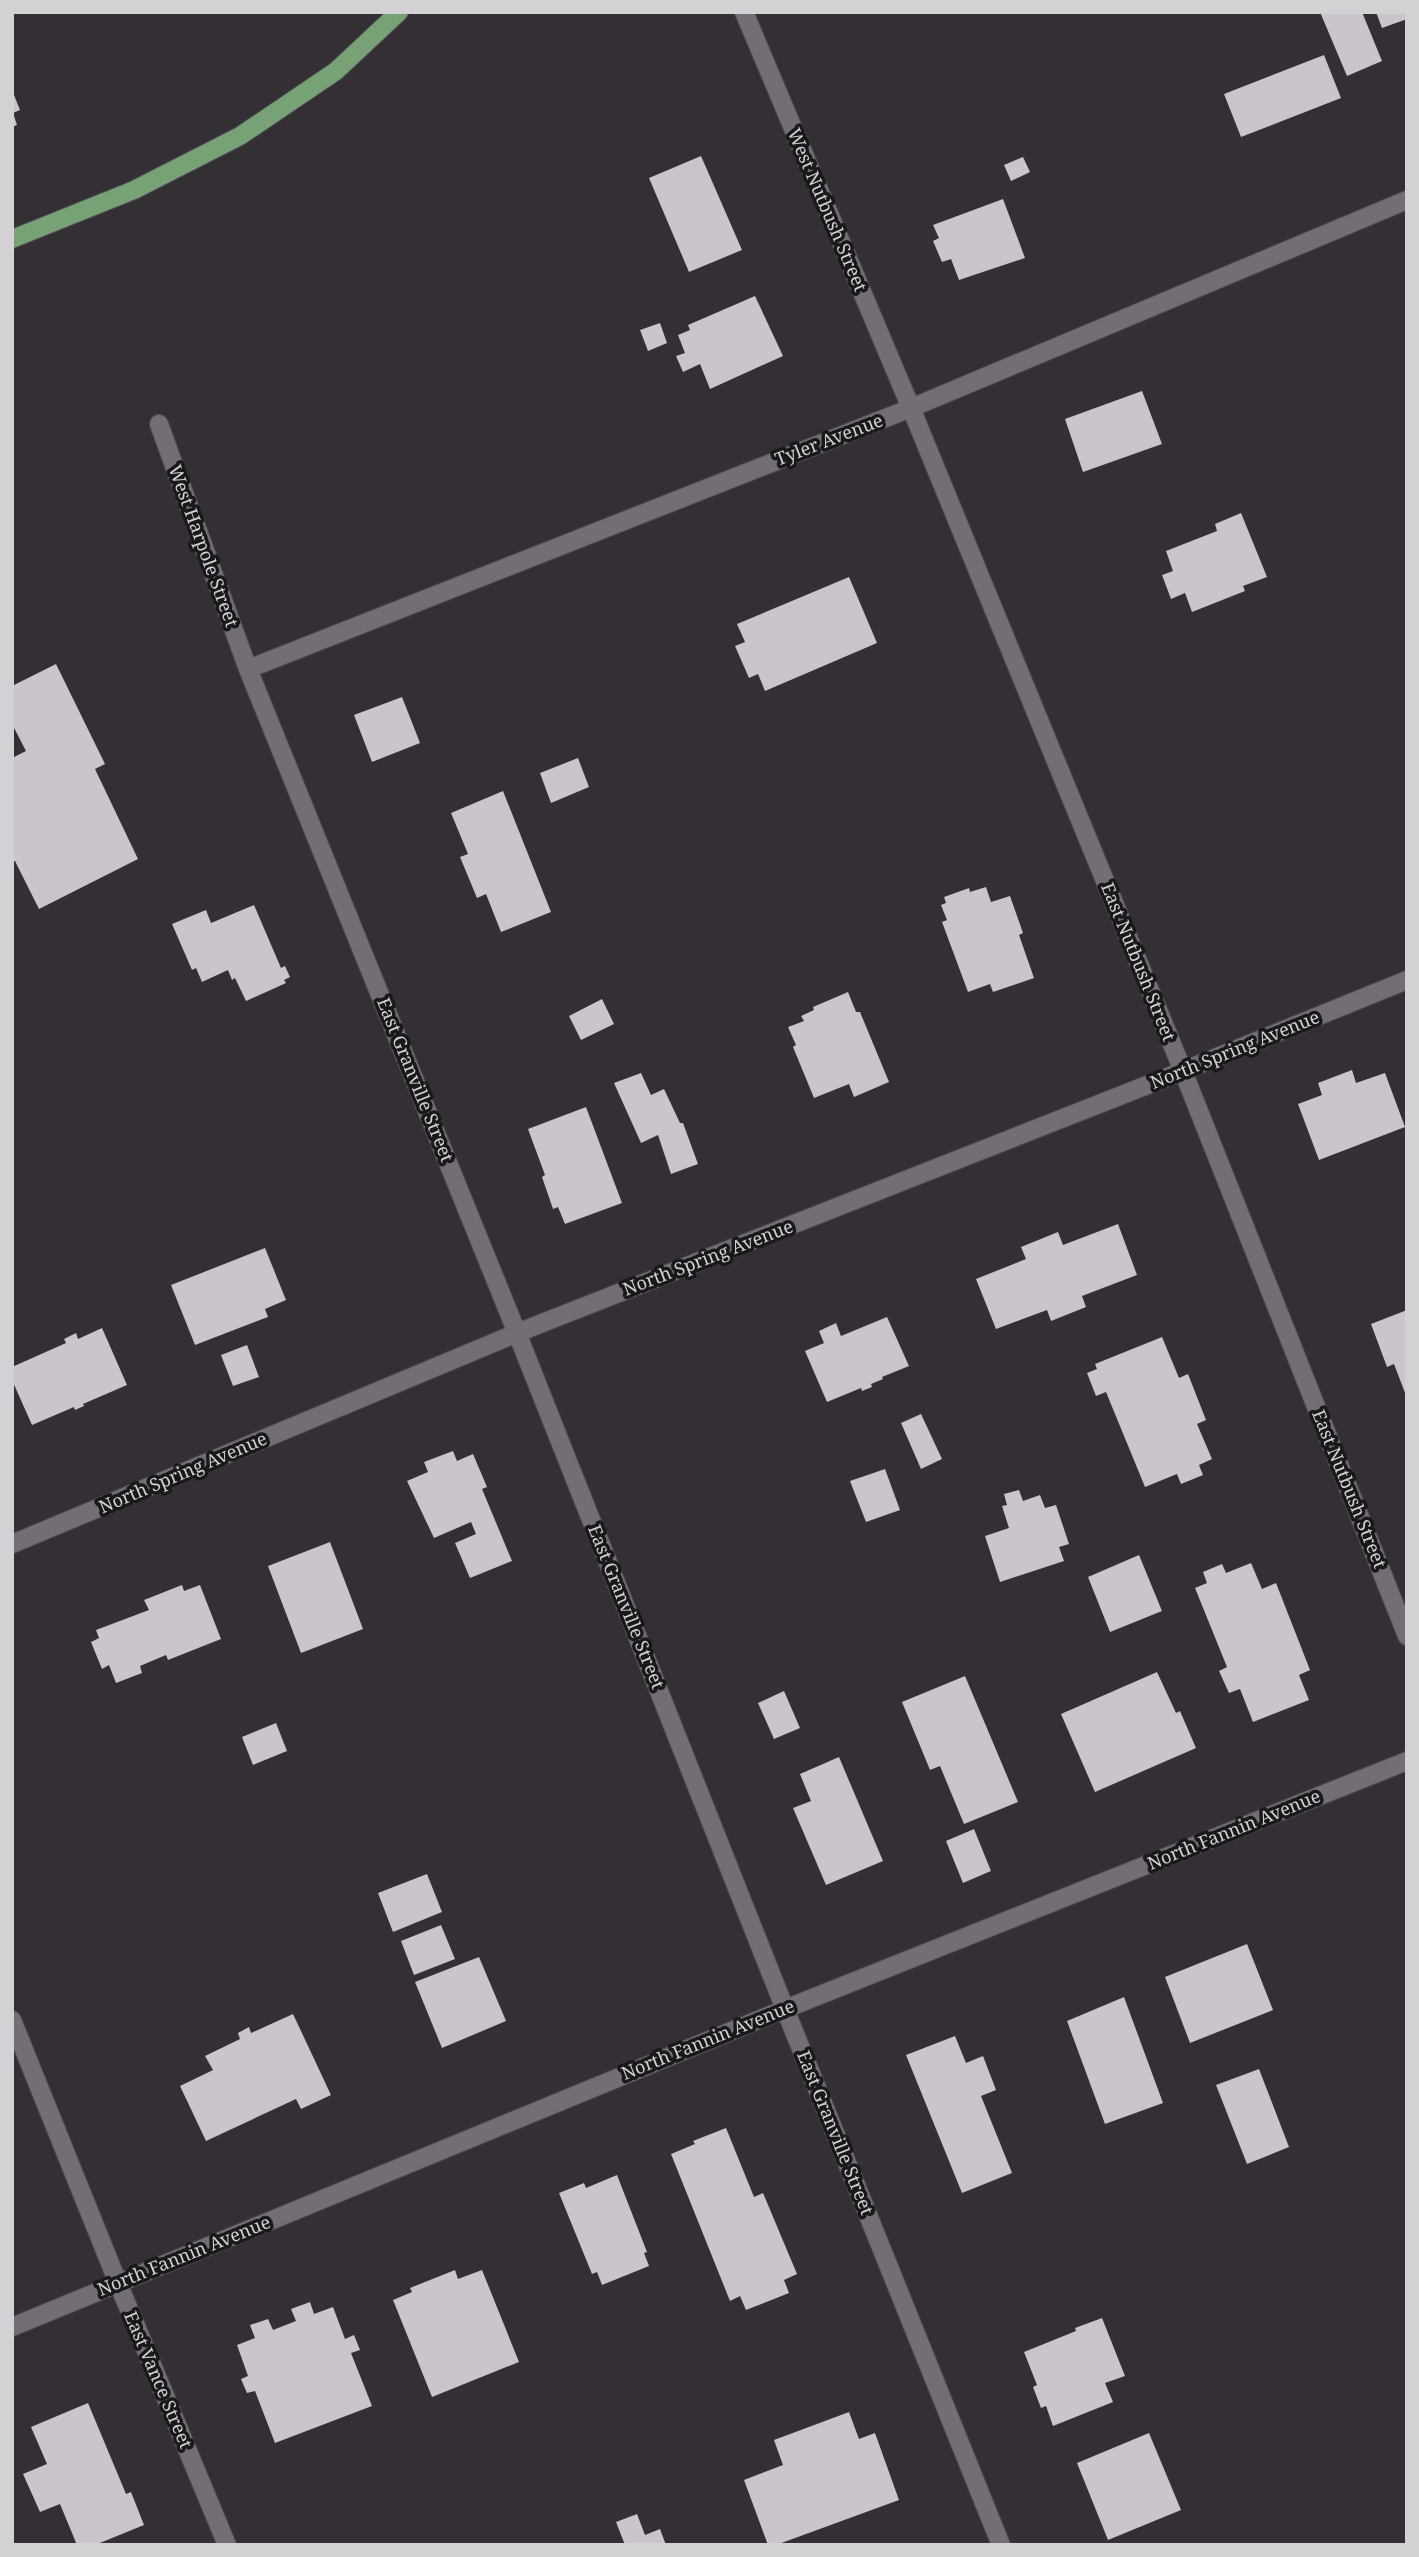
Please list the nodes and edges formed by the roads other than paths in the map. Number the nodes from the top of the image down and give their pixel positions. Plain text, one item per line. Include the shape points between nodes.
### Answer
1 (399, 12) edge
2 (744, 12) edge
3 (1407, 201) edge
4 (12, 239) edge
5 (911, 408) junction
6 (159, 424) dead end
7 (248, 669) junction
8 (1407, 980) edge
9 (1183, 1071) junction
10 (517, 1333) junction
11 (12, 1544) edge
12 (1407, 1636) edge
13 (1407, 1761) edge
14 (785, 2009) junction
15 (12, 2020) edge
16 (118, 2283) junction
17 (12, 2327) edge
18 (227, 2545) edge
19 (1001, 2545) edge

1 - 4 main road via 336,71 240,136 134,190
2 - 5 street, West Nutbush Street
3 - 5 street, Tyler Avenue
5 - 7 street, Tyler Avenue
5 - 9 street, East Nutbush Street
6 - 7 street, West Harpole Street
7 - 10 street, East Granville Street
8 - 9 street, North Spring Avenue
9 - 10 street, North Spring Avenue
9 - 12 street, East Nutbush Street
10 - 11 street, North Spring Avenue
10 - 14 street, East Granville Street
13 - 14 street, North Fannin Avenue
14 - 16 street, North Fannin Avenue
14 - 19 street, East Granville Street
15 - 16 street, East Vance Street
16 - 17 street, North Fannin Avenue
16 - 18 street, East Vance Street

